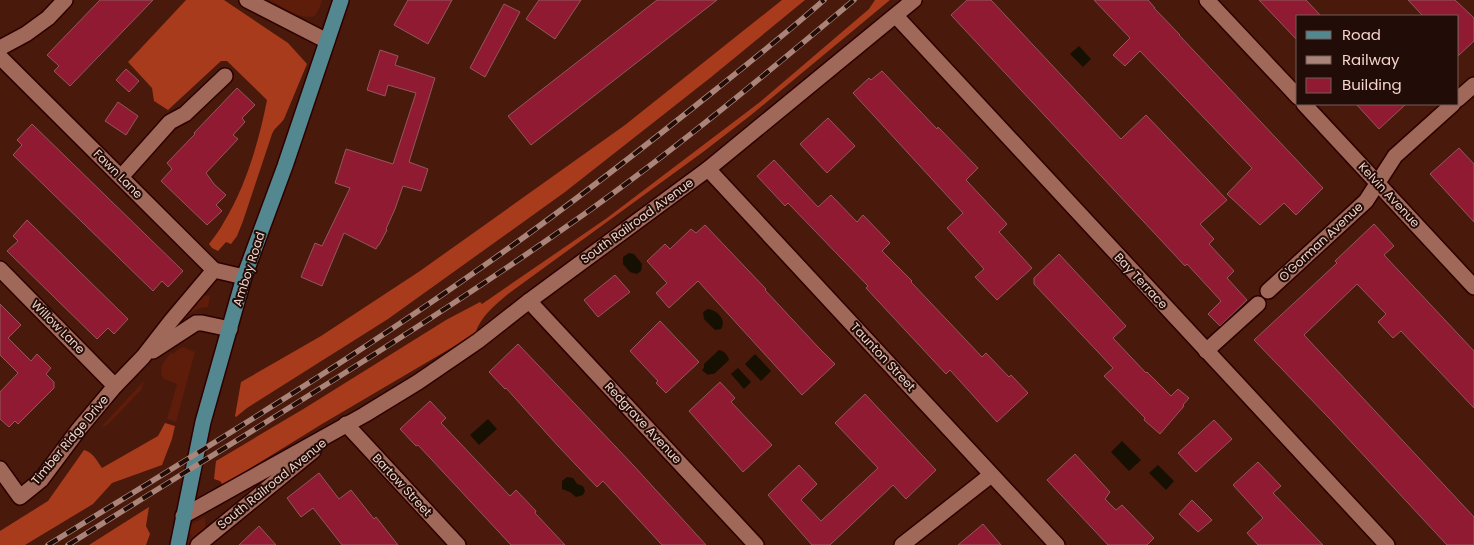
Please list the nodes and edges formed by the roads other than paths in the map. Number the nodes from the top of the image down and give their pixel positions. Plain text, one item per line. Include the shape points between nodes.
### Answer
1 (65, 0) edge
2 (247, 0) edge
3 (341, 0) edge
4 (914, 0) edge
5 (1207, 0) edge
6 (896, 16) junction
7 (327, 41) junction
8 (0, 48) edge
9 (0, 57) edge
10 (225, 76) dead end
11 (1474, 85) edge
12 (1296, 96) edge
13 (1459, 98) edge
14 (1305, 105) edge
15 (1452, 105) edge
16 (708, 169) junction
17 (121, 177) junction
18 (1378, 184) junction
19 (0, 270) edge
20 (214, 270) junction
21 (244, 277) junction
22 (1474, 287) edge
23 (1268, 291) dead end
24 (529, 301) junction
25 (1258, 304) dead end
26 (230, 329) junction
27 (1206, 351) junction
28 (143, 357) junction
29 (116, 386) junction
30 (346, 424) junction
31 (0, 469) edge
32 (991, 475) junction
33 (183, 516) junction
34 (178, 545) edge
35 (198, 545) edge
36 (458, 545) edge
37 (756, 545) edge
38 (902, 545) edge
39 (1057, 545) edge
40 (1387, 545) edge

1 - 8 street via 48,18
2 - 7 street
3 - 7 main road, Amboy Road
4 - 6 street, South Railroad Avenue
5 - 12 street
6 - 16 street, South Railroad Avenue
6 - 27 street, Bay Terrace
7 - 21 main road, Amboy Road
9 - 17 street, Fawn Lane
10 - 17 street via 185,114 170,122
11 - 13 street
14 - 18 street, Kelvin Avenue
15 - 18 street, O'Gorman Avenue via 1395,156
16 - 24 street, South Railroad Avenue
16 - 32 street, Taunton Street
17 - 20 street, Fawn Lane
18 - 22 street, Kelvin Avenue
18 - 23 street, O'Gorman Avenue via 1366,200
19 - 29 street, Willow Lane
20 - 21 street
20 - 28 street, Timber Ridge Drive
21 - 26 main road, Amboy Road
24 - 30 street, South Railroad Avenue via 418,382
24 - 37 street, Redgrave Avenue
25 - 27 street
26 - 28 street, Timber Ridge Drive via 196,324
26 - 33 main road, Amboy Road via 203,422
27 - 40 street, Bay Terrace
28 - 29 street, Timber Ridge Drive
29 - 31 street, Timber Ridge Drive via 79,428 41,480 20,497
30 - 33 street, South Railroad Avenue
30 - 35 street, South Railroad Avenue
30 - 36 street, Bartow Street
32 - 38 street
32 - 39 street, Taunton Street
33 - 34 main road, Amboy Road

